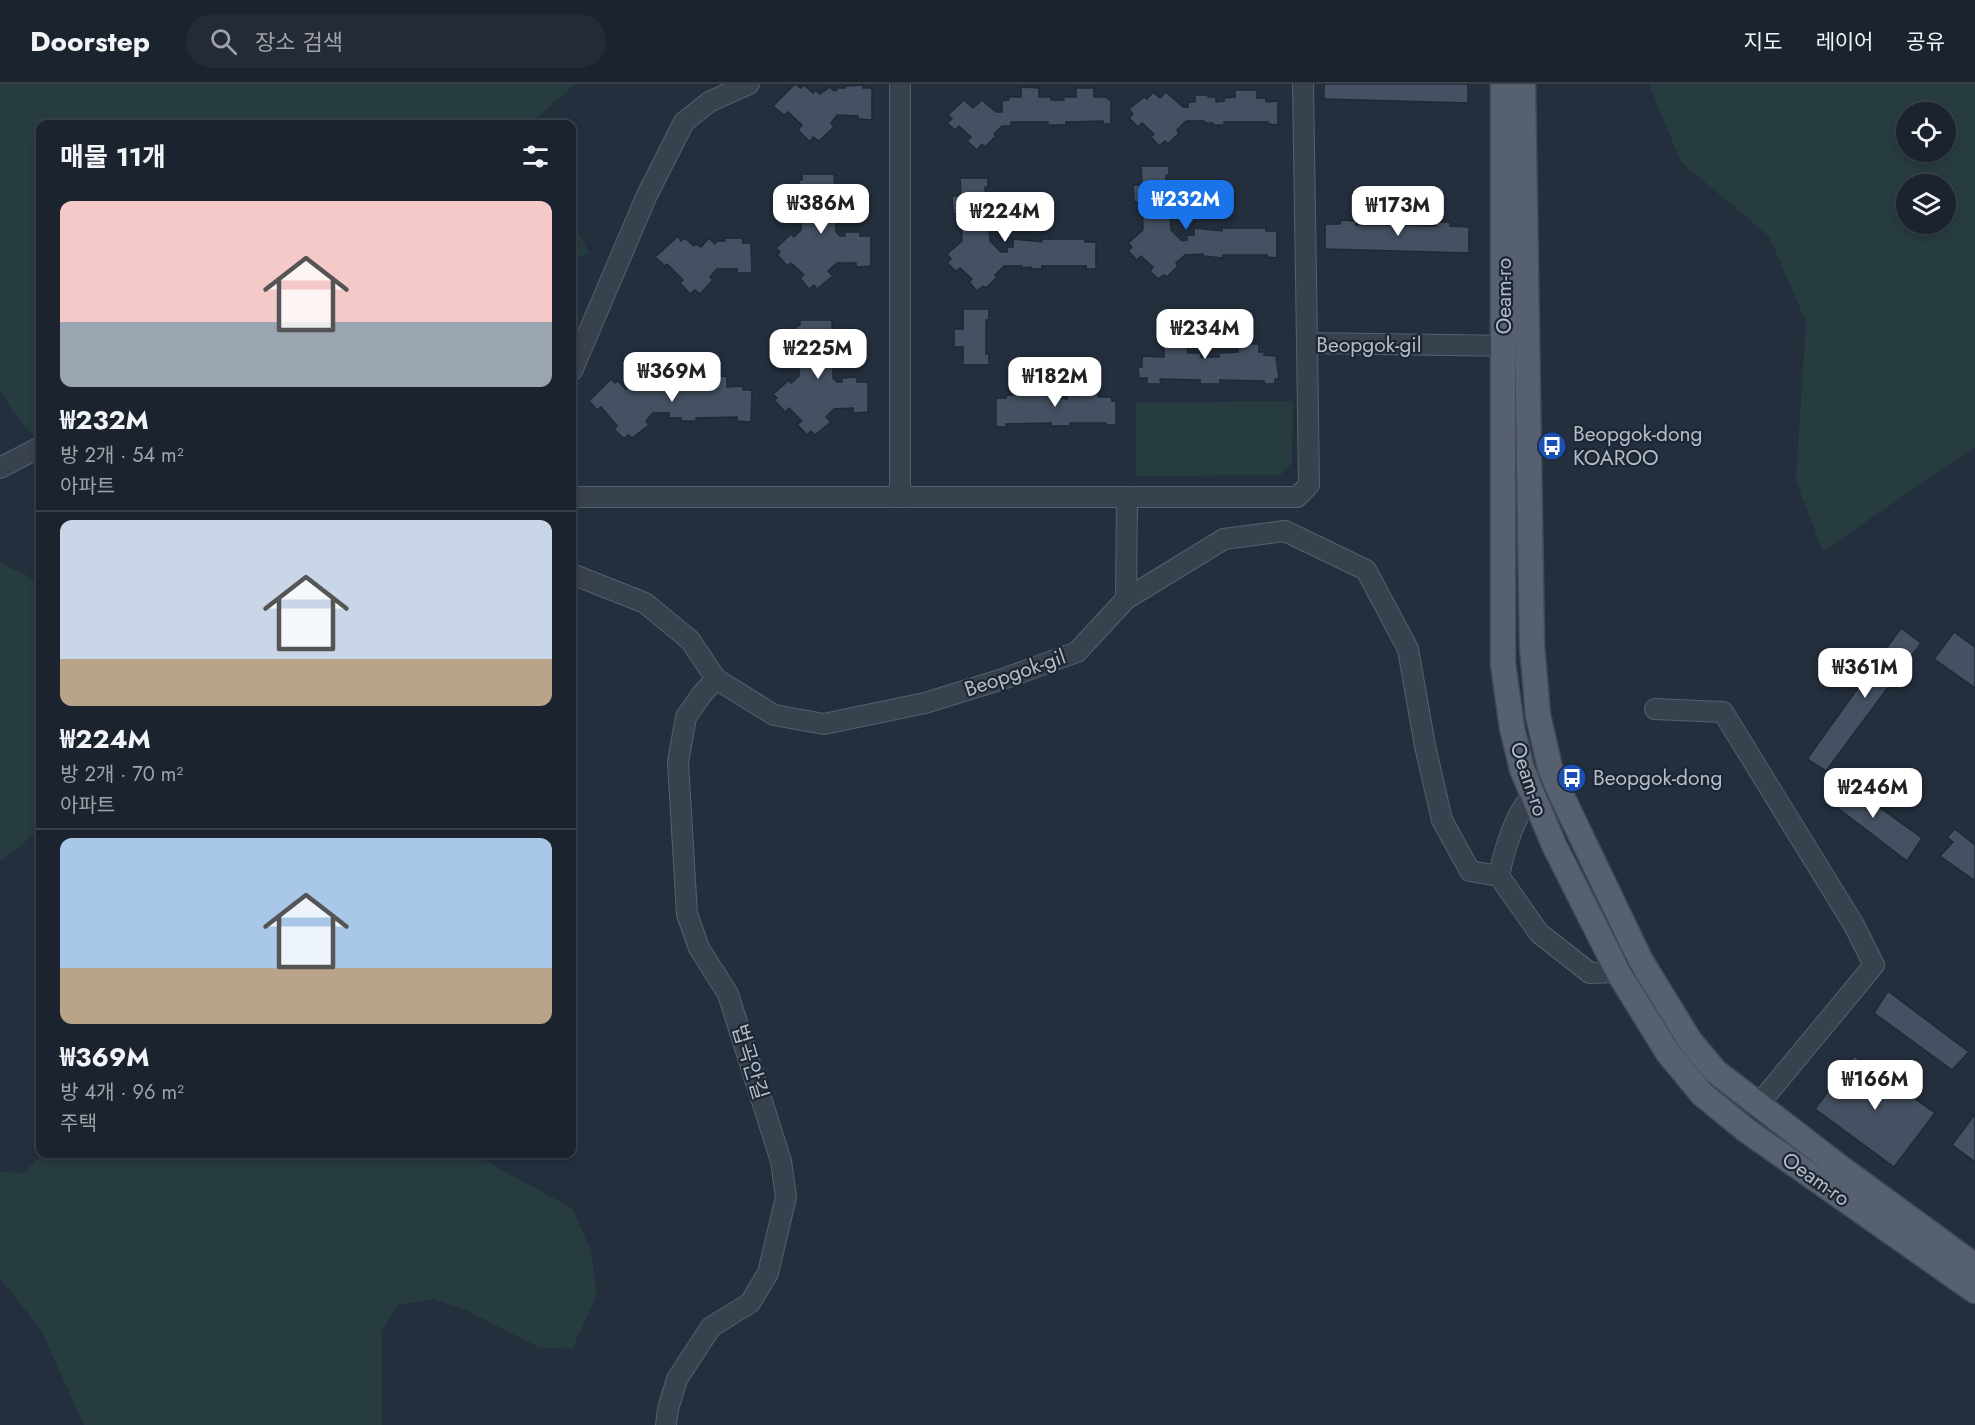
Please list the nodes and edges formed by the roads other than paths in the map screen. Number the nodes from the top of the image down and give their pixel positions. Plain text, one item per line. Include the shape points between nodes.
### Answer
1 (749, 84) edge
2 (900, 84) edge
3 (1304, 84) edge
4 (1503, 84) edge
5 (1522, 84) edge
6 (1307, 343) junction
7 (1516, 346) junction
8 (576, 362) edge
9 (36, 449) edge
10 (0, 468) edge
11 (576, 497) edge
12 (900, 497) junction
13 (1126, 497) junction
14 (576, 576) edge
15 (1126, 598) junction
16 (716, 679) junction
17 (1655, 709) dead end
18 (1557, 786) junction
19 (1534, 796) junction
20 (1499, 876) junction
21 (1641, 961) junction
22 (1618, 972) junction
23 (1759, 1104) junction
24 (1975, 1266) edge
25 (1975, 1291) edge
26 (666, 1425) edge

1 - 8 street via 709,102 684,122 647,195
2 - 12 street
3 - 6 street
4 - 7 main road, Oeam-ro
5 - 7 main road, Oeam-ro
6 - 7 street, Beopgok-gil
6 - 13 street, Beopgok-gil via 1309,485 1297,497
7 - 18 main road, Oeam-ro via 1538,716
7 - 19 main road, Oeam-ro via 1503,664 1512,728 1522,769
9 - 10 street
11 - 12 street, Beopgok-gil
12 - 13 street, Beopgok-gil
13 - 15 street
14 - 16 street, Beopgok-gil via 645,603 690,640
15 - 16 street, Beopgok-gil via 1077,652 925,703 824,724 774,715
15 - 20 street, Beopgok-gil via 1224,539 1285,531 1366,570 1408,649 1442,820 1470,871
16 - 26 street, 법곡안길 via 686,717 678,762 687,914 699,948 728,994 781,1161 786,1197 768,1273 750,1303 711,1327 677,1379
17 - 23 street via 1723,711 1854,925 1874,965
18 - 19 street
18 - 21 main road, Oeam-ro
19 - 20 street via 1505,846
19 - 22 main road, Oeam-ro via 1554,845
20 - 22 street via 1539,933 1590,973
21 - 22 street
21 - 23 main road, Oeam-ro via 1690,1041 1715,1071
22 - 25 main road, Oeam-ro via 1668,1053 1702,1094 1746,1130
23 - 24 main road, Oeam-ro

